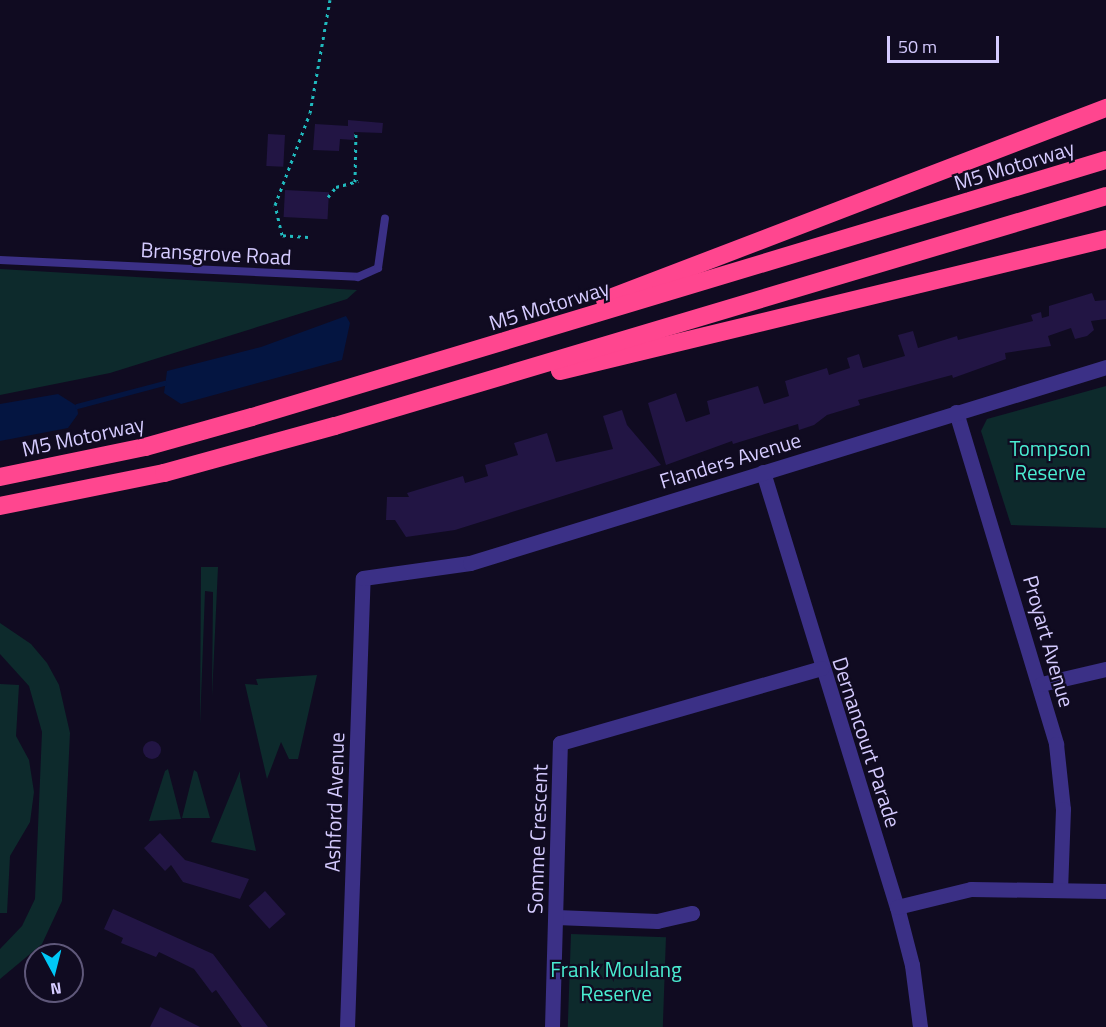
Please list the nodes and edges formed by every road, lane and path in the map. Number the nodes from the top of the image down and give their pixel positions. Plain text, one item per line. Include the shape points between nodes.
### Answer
1 (330, 0) edge
2 (1106, 108) edge
3 (356, 132) dead end
4 (1106, 160) edge
5 (1106, 196) edge
6 (328, 197) dead end
7 (385, 218) dead end
8 (308, 237) dead end
9 (1106, 238) edge
10 (0, 260) edge
11 (438, 362) junction
12 (1106, 367) edge
13 (956, 411) junction
14 (335, 426) junction
15 (763, 472) junction
16 (0, 477) edge
17 (0, 506) edge
18 (363, 578) joint
19 (821, 668) junction
20 (1106, 669) edge
21 (1041, 684) junction
22 (1060, 889) junction
23 (1106, 891) edge
24 (897, 907) junction
25 (693, 913) dead end
26 (556, 917) junction
27 (347, 1027) edge
28 (552, 1027) edge
29 (920, 1027) edge

1 - 8 path via 310,113 275,205 282,235
2 - 11 highway via 806,227
3 - 6 path via 357,181 336,187
4 - 11 highway, M5 Motorway
5 - 14 highway
7 - 10 lane, Bransgrove Road via 378,268 357,277
9 - 14 highway
11 - 16 highway, M5 Motorway via 145,447
12 - 13 street, Flanders Avenue
13 - 15 street, Flanders Avenue
13 - 21 street, Proyart Avenue
14 - 17 highway via 164,473
15 - 18 street, Flanders Avenue via 470,563
15 - 19 street, Dernancourt Parade
18 - 27 street, Ashford Avenue
19 - 24 street, Dernancourt Parade
19 - 26 street, Somme Crescent via 560,743
20 - 21 street
21 - 22 street, Proyart Avenue via 1056,744 1063,808
22 - 23 street
22 - 24 street via 972,890
24 - 29 street, Dernancourt Parade
25 - 26 street via 657,921
26 - 28 street, Somme Crescent

